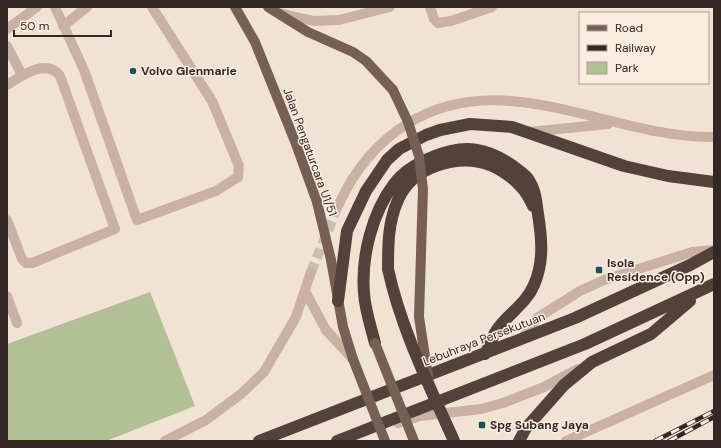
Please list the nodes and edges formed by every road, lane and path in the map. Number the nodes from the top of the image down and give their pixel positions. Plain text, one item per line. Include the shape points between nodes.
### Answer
1 (37, 7) edge
2 (55, 7) edge
3 (87, 7) edge
4 (152, 7) edge
5 (234, 7) edge
6 (390, 7) edge
7 (430, 7) edge
8 (492, 7) edge
9 (272, 10) edge
10 (63, 26) junction
11 (7, 29) edge
12 (7, 46) edge
13 (22, 75) junction
14 (7, 85) edge
15 (618, 123) junction
16 (529, 132) junction
17 (714, 137) edge
18 (714, 182) edge
19 (338, 206) tunnel mouth
20 (538, 214) junction
21 (7, 220) edge
22 (714, 251) edge
23 (311, 272) tunnel mouth
24 (714, 284) edge
25 (305, 291) junction
26 (701, 291) junction
27 (7, 296) edge
28 (338, 301) junction
29 (17, 323) dead end
30 (522, 339) junction
31 (376, 343) joint
32 (485, 354) junction
33 (353, 359) junction
34 (592, 362) junction
35 (714, 375) edge
36 (429, 384) junction
37 (353, 435) junction
38 (165, 441) edge
39 (259, 441) edge
40 (337, 441) edge
41 (385, 441) edge
42 (414, 441) edge
43 (454, 441) edge
44 (519, 441) edge
45 (566, 441) edge

1 - 11 street
2 - 10 street
3 - 10 street
4 - 10 street via 209,96 239,166 238,177 216,191 137,220 84,70
5 - 28 main road, Jalan Pengaturcara U1/51 via 255,42 317,202
6 - 9 street via 339,20 314,21
7 - 8 street via 438,23 451,22
9 - 36 main road, bridge via 308,32 353,52 366,61 393,90 408,122 419,156 422,190 419,317
12 - 13 street
13 - 14 street
13 - 21 street via 46,67 54,69 60,76 115,229 32,263 26,263 22,260
15 - 16 street
15 - 17 street via 700,137
15 - 19 street via 537,104 507,101 473,100 443,106 425,113 393,133 359,168
16 - 18 highway via 624,166 668,176
16 - 28 highway via 512,127 463,125 426,135 399,149 387,160 366,191 347,231
20 - 31 highway via 537,198 528,179 507,162 486,152 476,149 449,152 430,158 404,172 378,212 367,253 364,294
20 - 32 highway via 542,242 534,286 526,299 498,328
20 - 36 highway, bridge via 522,188 490,165 460,161 433,166 415,178 398,199 390,226 388,269 394,298 405,329
22 - 30 highway, Lebuhraya Persekutuan via 690,265 575,318
22 - 30 street via 692,252 604,280 580,291 537,318
23 - 25 street
24 - 26 highway
25 - 33 street via 326,330
25 - 38 street via 296,317 264,372 206,420
26 - 34 highway via 651,334
26 - 37 highway via 585,344
27 - 29 street
28 - 33 main road, Jalan Pengaturcara U1/51
30 - 32 highway, Lebuhraya Persekutuan
31 - 42 main road, bridge
32 - 39 highway, Lebuhraya Persekutuan
33 - 41 main road, Jalan Pengaturcara U1/51, bridge
34 - 37 street via 544,387 502,403 481,409 420,416
34 - 44 highway via 557,391 526,428
35 - 45 street
36 - 43 highway, bridge
37 - 40 highway

